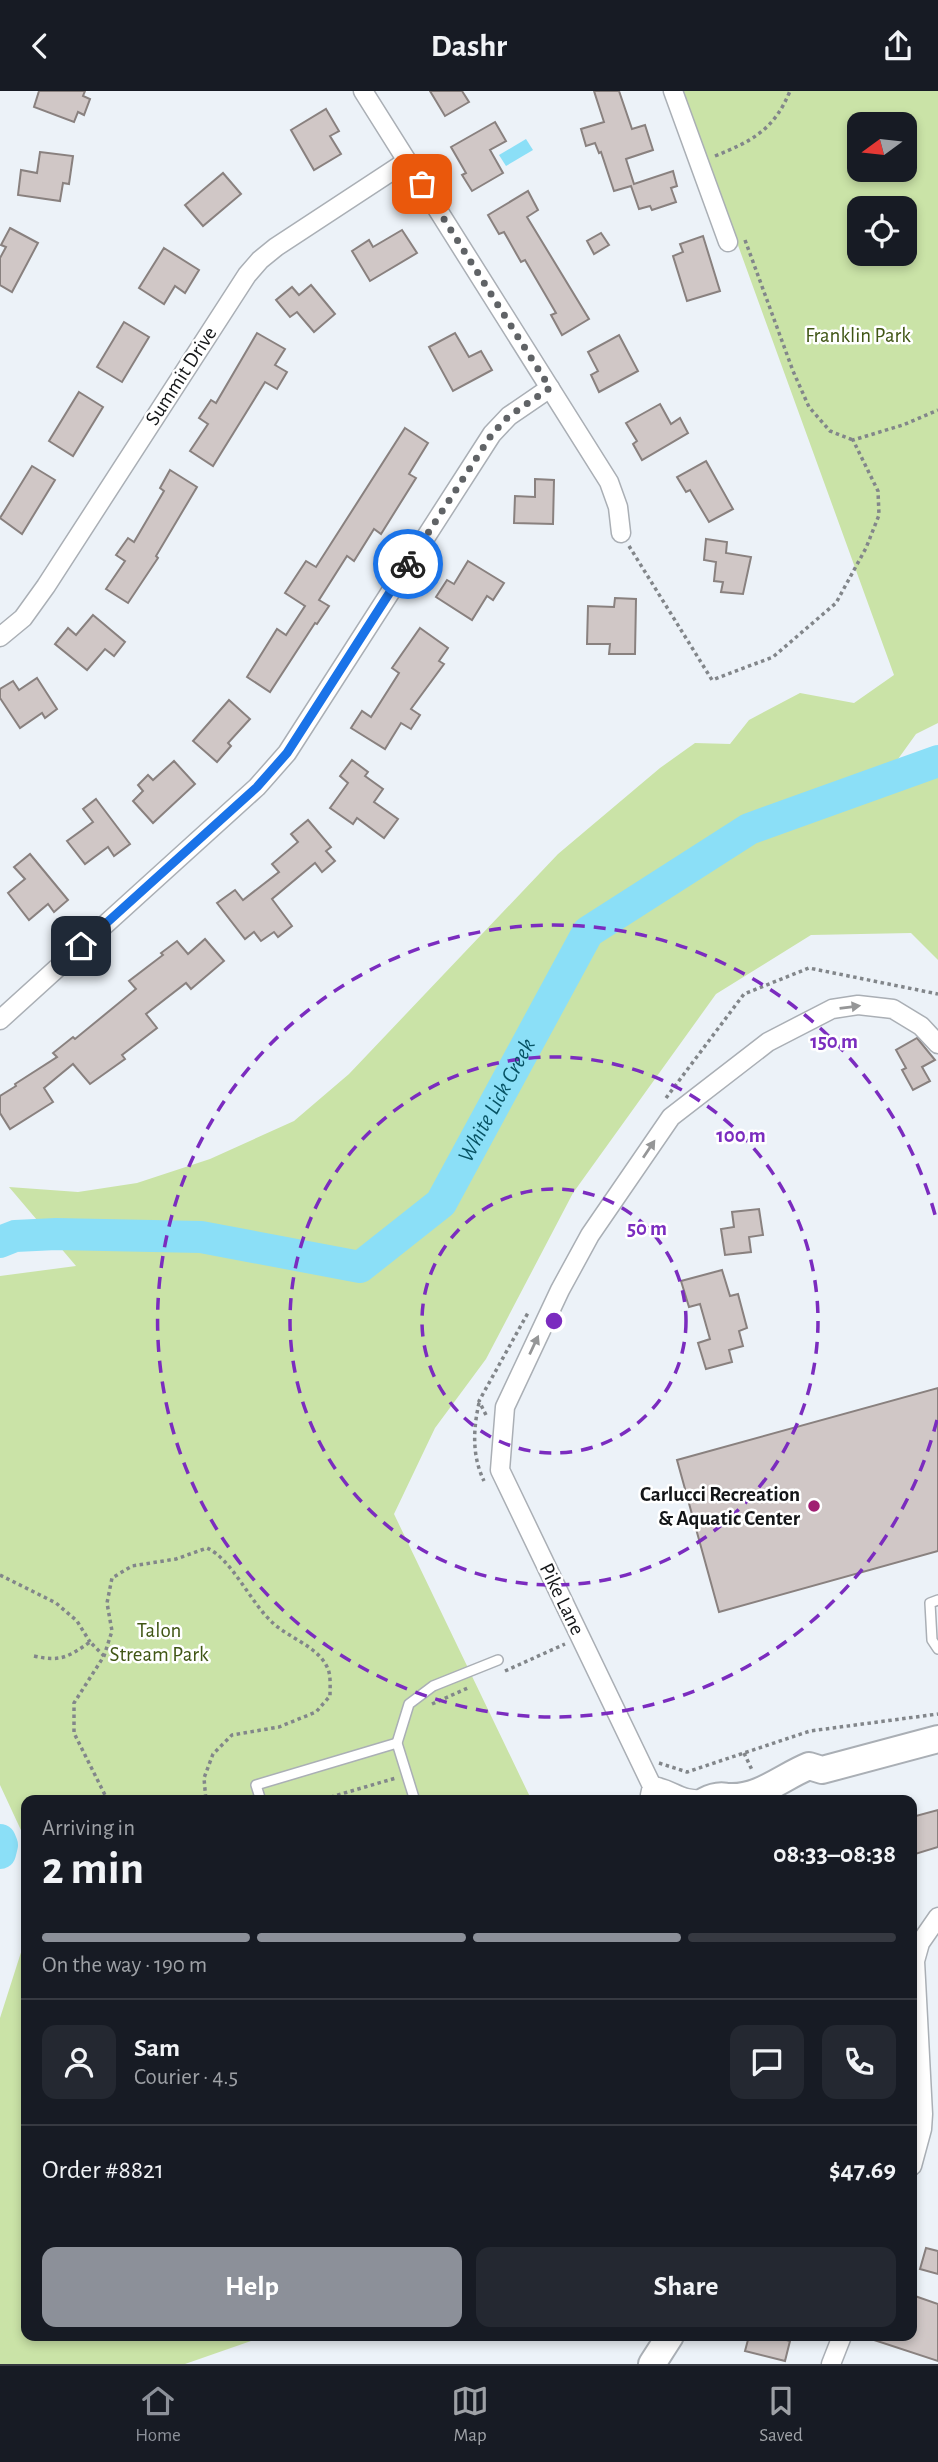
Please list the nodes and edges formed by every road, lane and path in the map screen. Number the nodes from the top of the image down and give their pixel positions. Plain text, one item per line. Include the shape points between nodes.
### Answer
1 (363, 91) edge
2 (673, 91) edge
3 (790, 91) edge
4 (715, 156) dead end
5 (408, 162) junction
6 (735, 237) joint
7 (550, 388) junction
8 (938, 410) edge
9 (853, 440) junction
10 (621, 533) joint
11 (0, 637) edge
12 (0, 1020) edge
13 (938, 1044) edge
14 (479, 1401) dead end
15 (486, 1484) dead end
16 (0, 1575) edge
17 (938, 1600) edge
18 (90, 1643) junction
19 (566, 1644) dead end
20 (938, 1649) edge
21 (34, 1656) dead end
22 (104, 1656) junction
23 (498, 1660) dead end
24 (504, 1672) dead end
25 (480, 1683) dead end
26 (431, 1705) dead end
27 (938, 1714) edge
28 (938, 1739) edge
29 (397, 1743) junction
30 (658, 1763) dead end
31 (822, 1770) junction
32 (407, 1775) junction
33 (652, 1793) edge
34 (105, 1795) edge
35 (206, 1795) edge
36 (259, 1795) edge
37 (338, 1795) edge
38 (413, 1795) edge
39 (677, 1795) edge
40 (752, 1795) edge
41 (788, 1795) edge
42 (938, 1917) edge
43 (917, 1954) edge
44 (917, 1999) edge
45 (917, 2148) edge
46 (667, 2341) edge
47 (840, 2341) edge
48 (652, 2364) edge
49 (831, 2364) edge

1 - 5 street
2 - 6 street
3 - 4 path via 769,127 749,142
5 - 7 street
5 - 11 street, Summit Drive via 285,241 247,275 46,586 23,618
6 - 9 path via 809,407 830,431
7 - 10 street via 609,482
7 - 12 street via 509,416 492,434 287,753 257,787
8 - 9 path
9 - 10 path via 878,491 879,515 836,603 773,657 712,680
33 -> 13 street, Pike Lane via 500,1470 505,1407 590,1235 671,1117 768,1042 832,1009 858,1005 893,1009 921,1025
14 - 15 path via 475,1464
16 - 18 path via 56,1603 77,1621
17 - 20 lane via 930,1603 932,1640
18 - 21 path via 55,1661
18 - 22 path
19 - 24 path
22 - 34 path via 74,1703 74,1733
22 - 35 path via 112,1631 107,1604 112,1578 132,1566 207,1548 219,1553 251,1600 275,1625 317,1653 329,1669 330,1696 316,1711 279,1727 232,1735 213,1754 204,1777
23 - 29 lane via 433,1686 409,1704
25 - 26 path
27 - 30 path via 810,1731 687,1772
28 - 31 street
29 - 32 lane
29 - 36 lane via 256,1785
31 - 40 street via 809,1766
31 - 41 street via 813,1781
32 - 37 path
32 - 38 lane
33 - 39 street, Pike Lane via 660,1787
42 - 43 street
44 - 45 street via 923,2114
46 - 48 street
47 - 49 street

